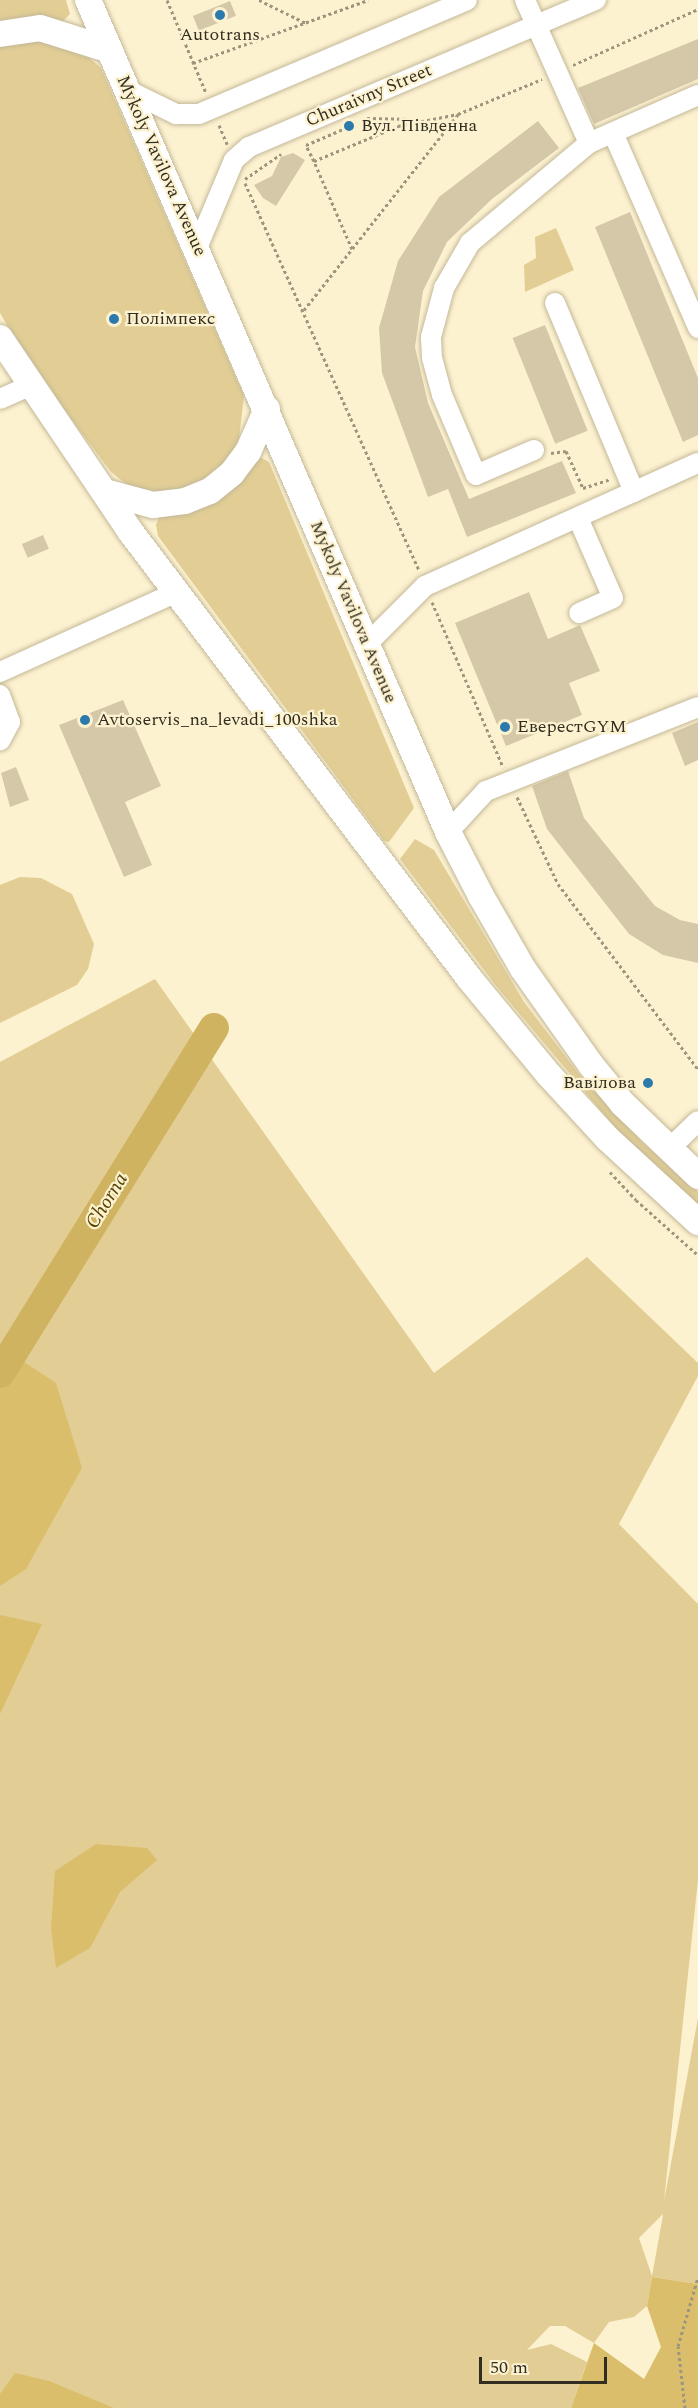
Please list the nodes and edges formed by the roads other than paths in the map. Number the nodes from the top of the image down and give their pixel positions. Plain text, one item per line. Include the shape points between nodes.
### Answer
1 (88, 0) edge
2 (467, 0) edge
3 (525, 0) edge
4 (596, 0) edge
5 (537, 24) junction
6 (0, 34) edge
7 (110, 50) junction
8 (128, 90) junction
9 (698, 95) edge
10 (613, 133) junction
11 (589, 144) junction
12 (197, 248) junction
13 (555, 303) dead end
14 (698, 328) edge
15 (0, 338) edge
16 (32, 385) junction
17 (0, 399) edge
18 (267, 409) junction
19 (534, 450) road end
20 (698, 463) edge
21 (105, 492) junction
22 (634, 492) junction
23 (578, 518) junction
24 (177, 592) junction
25 (579, 613) dead end
26 (367, 644) junction
27 (0, 672) edge
28 (0, 695) edge
29 (698, 706) edge
30 (0, 741) edge
31 (448, 832) junction
32 (698, 1121) edge
33 (669, 1149) junction
34 (698, 1176) edge
35 (698, 1222) edge

1 - 7 main road, Mykoly Vavilova Avenue
2 - 8 street via 199,114 176,114
3 - 5 street
4 - 5 street, Churaivny Street
5 - 11 street
5 - 12 street, Churaivny Street via 249,147 234,160
6 - 7 main road via 40,28
7 - 8 main road, Mykoly Vavilova Avenue
8 - 12 main road, Mykoly Vavilova Avenue
9 - 10 street
10 - 11 street
10 - 14 street
11 - 19 street via 470,243 444,288 431,337 442,395 476,475
12 - 18 main road, Mykoly Vavilova Avenue
13 - 22 street
15 - 16 main road
16 - 17 street
16 - 21 main road
18 - 21 main road via 248,452 232,473 210,491 186,501 153,505
18 - 26 main road, Mykoly Vavilova Avenue
20 - 22 street
21 - 24 main road
22 - 23 street
23 - 25 street via 612,598
23 - 26 street via 426,586
24 - 27 street
24 - 35 main road via 469,978 542,1067 625,1156
26 - 31 main road, Mykoly Vavilova Avenue
28 - 30 street via 10,722
29 - 31 street via 508,780 477,797
31 - 33 main road, Mykoly Vavilova Avenue via 518,960 560,1023 623,1104
32 - 33 street
33 - 34 main road, Mykoly Vavilova Avenue

